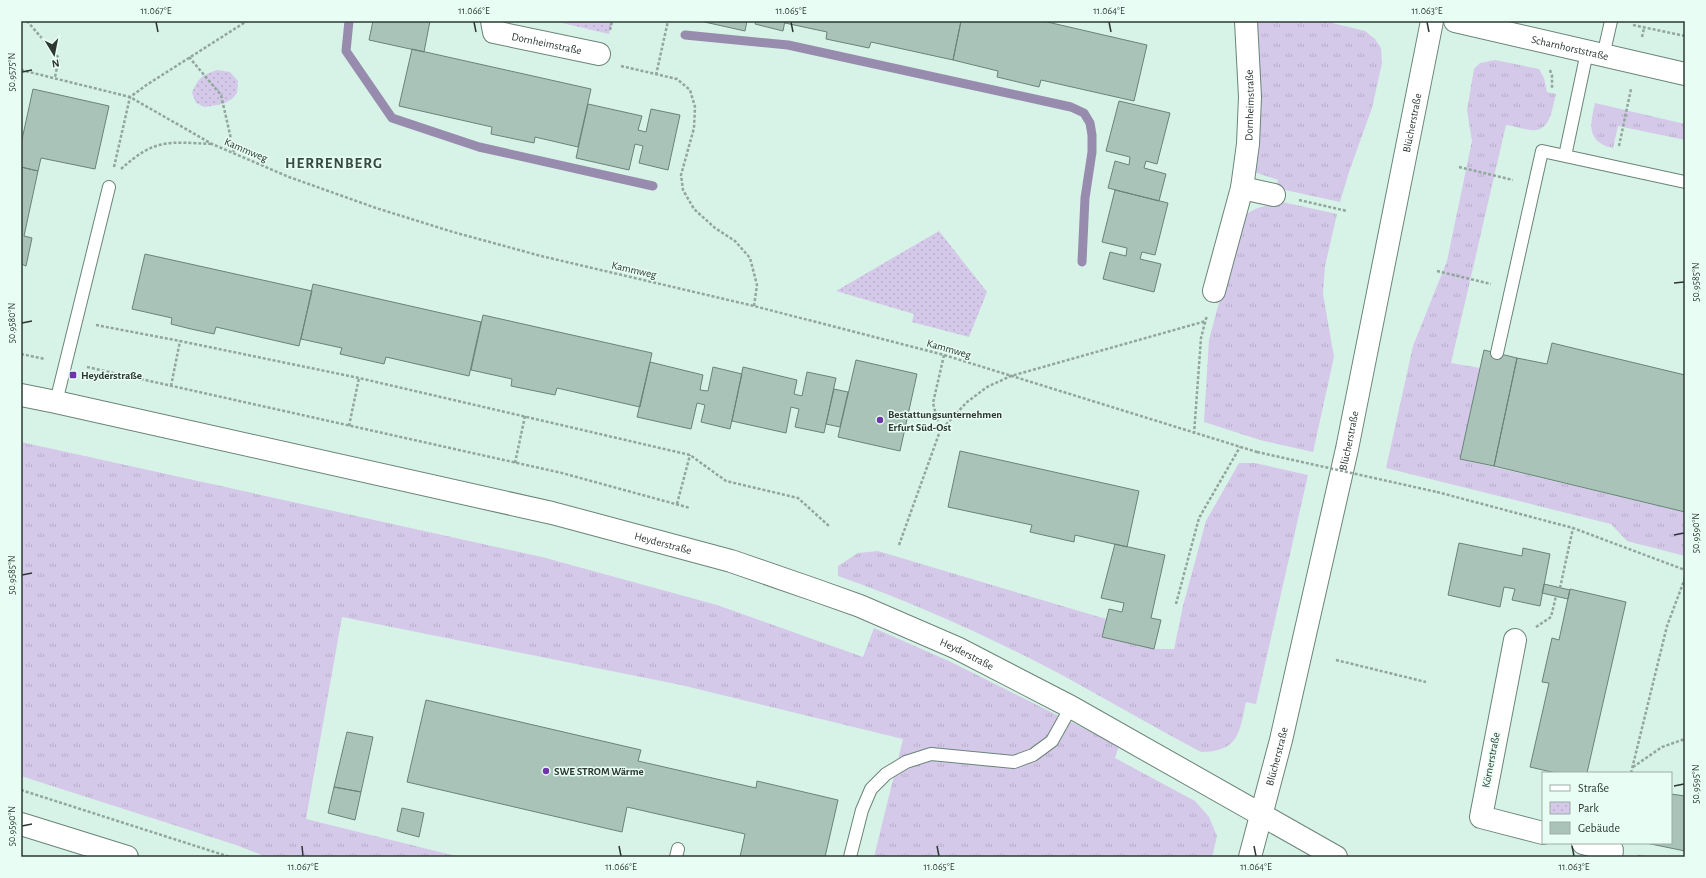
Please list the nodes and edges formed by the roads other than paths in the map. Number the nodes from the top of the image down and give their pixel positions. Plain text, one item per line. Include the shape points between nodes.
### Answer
1 (1246, 21) edge
2 (1432, 21) edge
3 (1455, 21) edge
4 (1611, 21) edge
5 (493, 27) edge
6 (599, 54) road end
7 (1595, 54) junction
8 (1685, 74) edge
9 (1565, 156) junction
10 (1685, 182) edge
11 (110, 183) road end
12 (1242, 188) junction
13 (1274, 195) road end
14 (1214, 290) dead end
15 (1497, 353) dead end
16 (21, 396) edge
17 (56, 402) junction
18 (1514, 640) road end
19 (1071, 707) junction
20 (1261, 813) junction
21 (21, 824) edge
22 (1542, 833) edge
23 (1587, 844) edge
24 (127, 857) edge
25 (850, 857) edge
26 (1250, 857) edge
27 (1336, 857) edge
28 (1611, 857) edge

1 - 12 street, Dornheimstraße via 1250,97 1248,144
2 - 20 street, Blücherstraße via 1348,450 1281,740
3 - 7 street, Scharnhorststraße
4 - 7 lane
5 - 6 street, Dornheimstraße
7 - 8 street, Scharnhorststraße
7 - 9 lane
9 - 10 lane
9 - 15 lane via 1542,151
11 - 17 lane
12 - 13 street
12 - 14 street, Dornheimstraße
16 - 17 street, Heyderstraße
17 - 19 street, Heyderstraße via 552,513 731,561 878,614 958,648
18 - 22 street, Körnerstraße via 1480,817
19 - 20 street, Heyderstraße
19 - 25 lane via 1052,741 1033,755 1014,762 931,754 906,762 886,774 870,789
20 - 26 street, Blücherstraße
20 - 27 street
21 - 24 street
23 - 28 street via 1612,850

